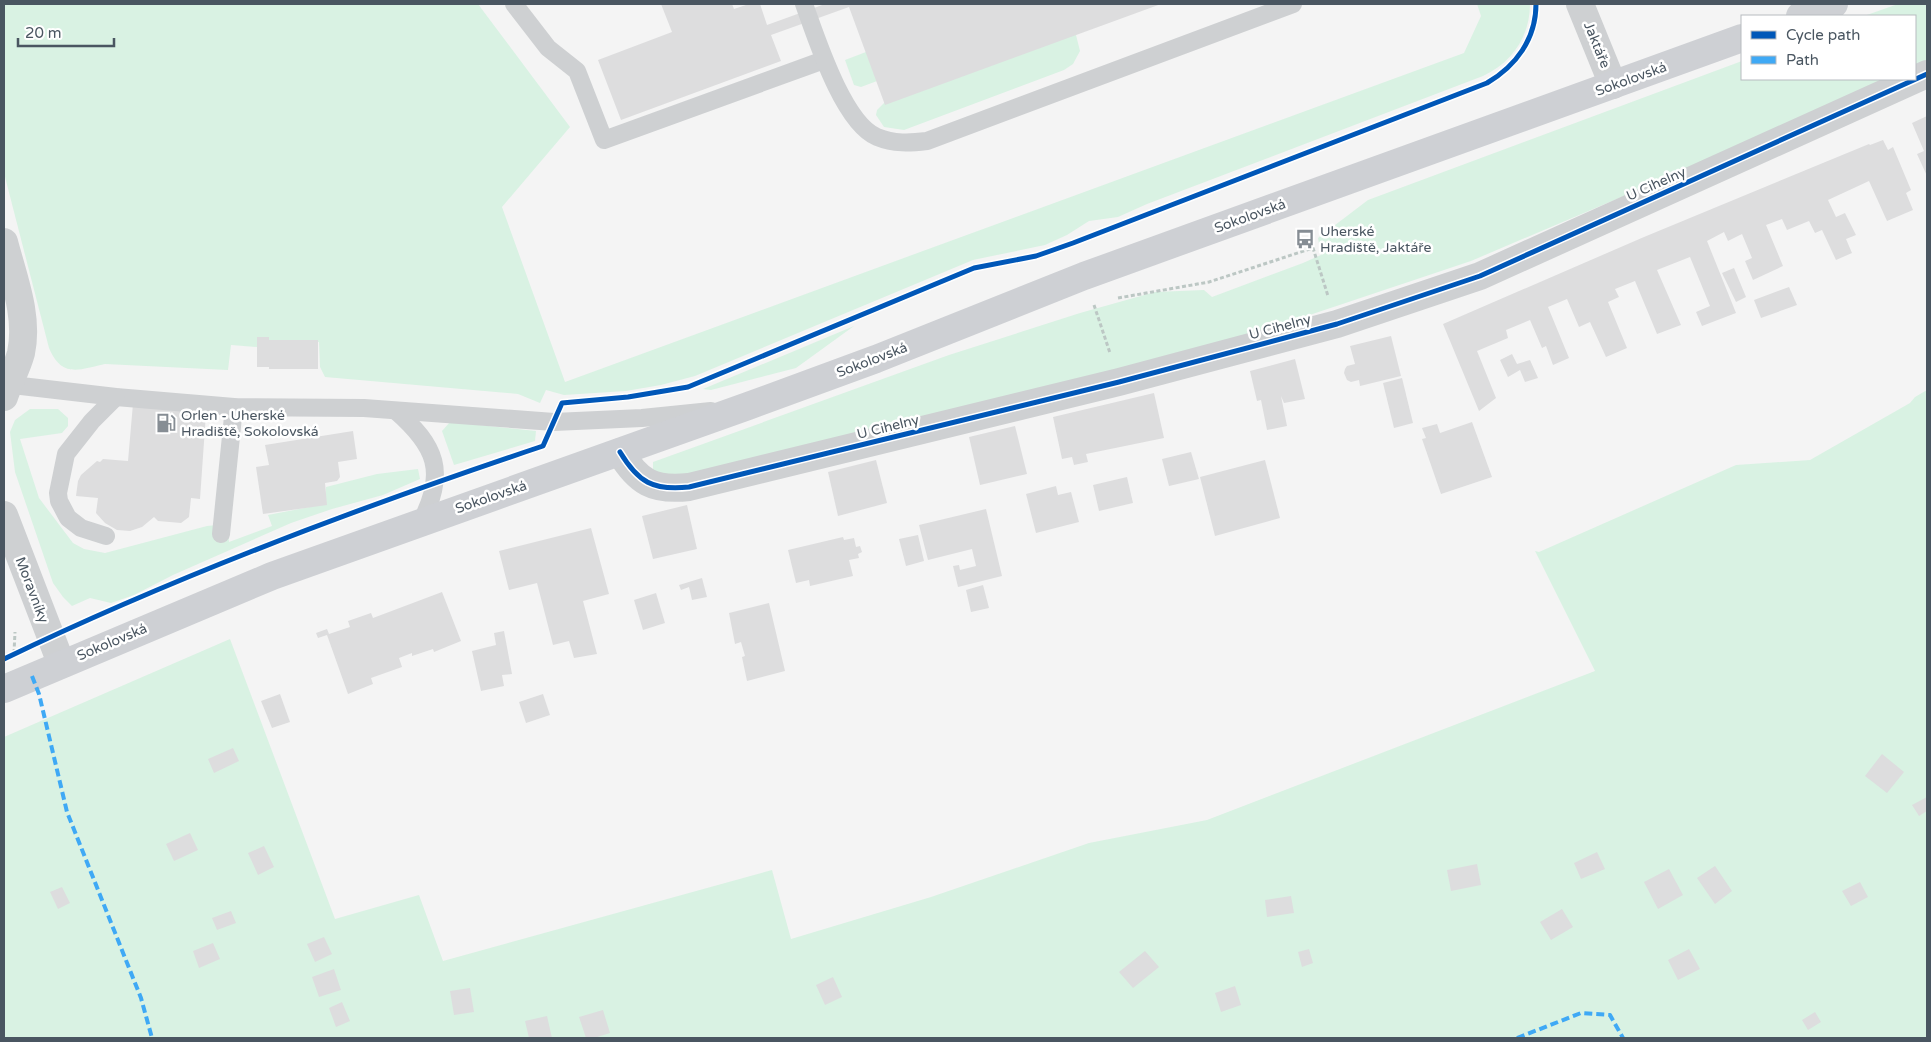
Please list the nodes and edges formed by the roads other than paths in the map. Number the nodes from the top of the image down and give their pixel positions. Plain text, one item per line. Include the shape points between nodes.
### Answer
1 (514, 4) edge
2 (804, 4) edge
3 (1293, 4) edge
4 (1580, 4) edge
5 (1834, 4) edge
6 (1803, 15) edge
7 (1741, 38) edge
8 (824, 60) junction
9 (1914, 80) edge
10 (1613, 85) junction
11 (4, 242) edge
12 (5, 388) edge
13 (116, 397) junction
14 (748, 406) junction
15 (234, 407) junction
16 (396, 411) junction
17 (620, 452) junction
18 (4, 516) edge
19 (422, 522) junction
20 (221, 534) dead end
21 (106, 536) dead end
22 (61, 663) junction
23 (4, 689) edge

1 - 8 lane via 548,48 577,71 604,140
2 - 8 lane
3 - 8 lane via 927,141 904,144 876,137 863,127
4 - 10 street, Jaktáře
5 - 6 main road
7 - 10 main road, Sokolovská
9 - 17 street, U Cihelny via 1480,276 1336,324 1120,382 689,487 666,488 648,483 630,470
10 - 14 main road, Sokolovská via 1084,276
11 - 12 street via 24,330 18,364
12 - 13 lane
13 - 15 lane
13 - 21 lane via 92,420 66,454 58,493 68,518 81,528
14 - 16 lane via 642,418 554,422
14 - 17 main road, Sokolovská
15 - 16 lane
15 - 20 lane
16 - 19 lane via 422,436 431,452 435,482 432,502
17 - 19 main road, Sokolovská
18 - 22 street, Moravníky
19 - 22 main road, Sokolovská via 248,585
22 - 23 main road, Sokolovská

